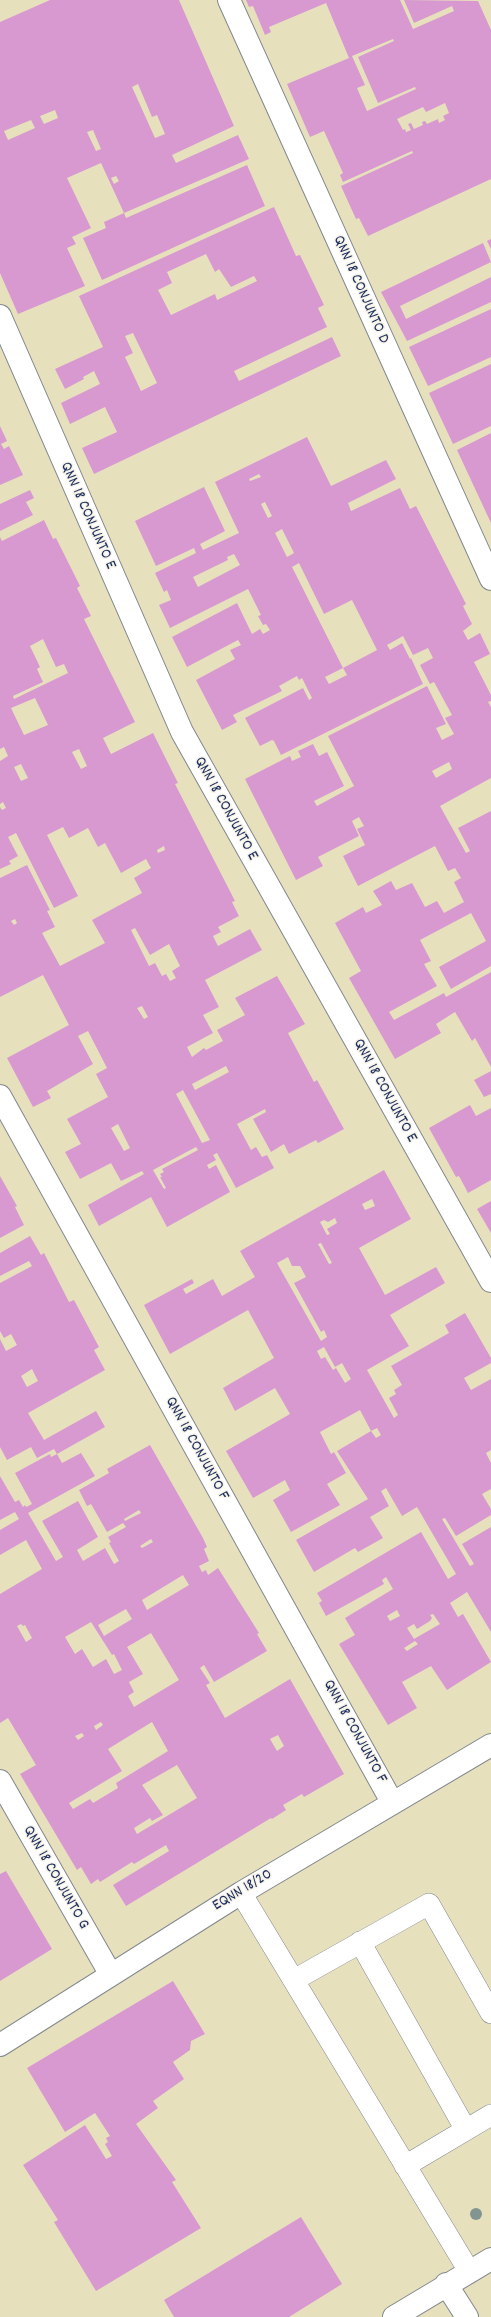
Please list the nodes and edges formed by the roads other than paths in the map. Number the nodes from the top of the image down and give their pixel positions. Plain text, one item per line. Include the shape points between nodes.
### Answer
1 (229, 0) edge
2 (0, 316) edge
3 (491, 580) edge
4 (0, 1096) edge
5 (491, 1281) edge
6 (491, 1745) edge
7 (0, 1781) edge
8 (392, 1802) junction
9 (241, 1892) junction
10 (360, 1942) junction
11 (111, 1974) junction
12 (294, 1980) junction
13 (491, 2013) edge
14 (0, 2045) edge
15 (491, 2115) edge
16 (466, 2130) junction
17 (405, 2166) junction
18 (491, 2259) edge
19 (468, 2271) junction
20 (446, 2284) junction
21 (394, 2317) edge
22 (467, 2317) edge

1 - 3 street, QNN 18 CONJUNTO D
2 - 5 street, QNN 18 CONJUNTO E via 182,732
4 - 8 street, QNN 18 CONJUNTO F
6 - 8 street, EQNN 18/20
7 - 11 street, QNN 18 CONJUNTO G
8 - 9 street, EQNN 18/20
9 - 11 street, EQNN 18/20
9 - 12 lane
10 - 12 lane
10 - 13 lane via 428,1904
10 - 16 lane
11 - 14 street, EQNN 18/20
12 - 17 lane
15 - 16 lane
16 - 17 lane
17 - 19 lane
18 - 19 street
19 - 20 street
20 - 21 street
20 - 22 street

